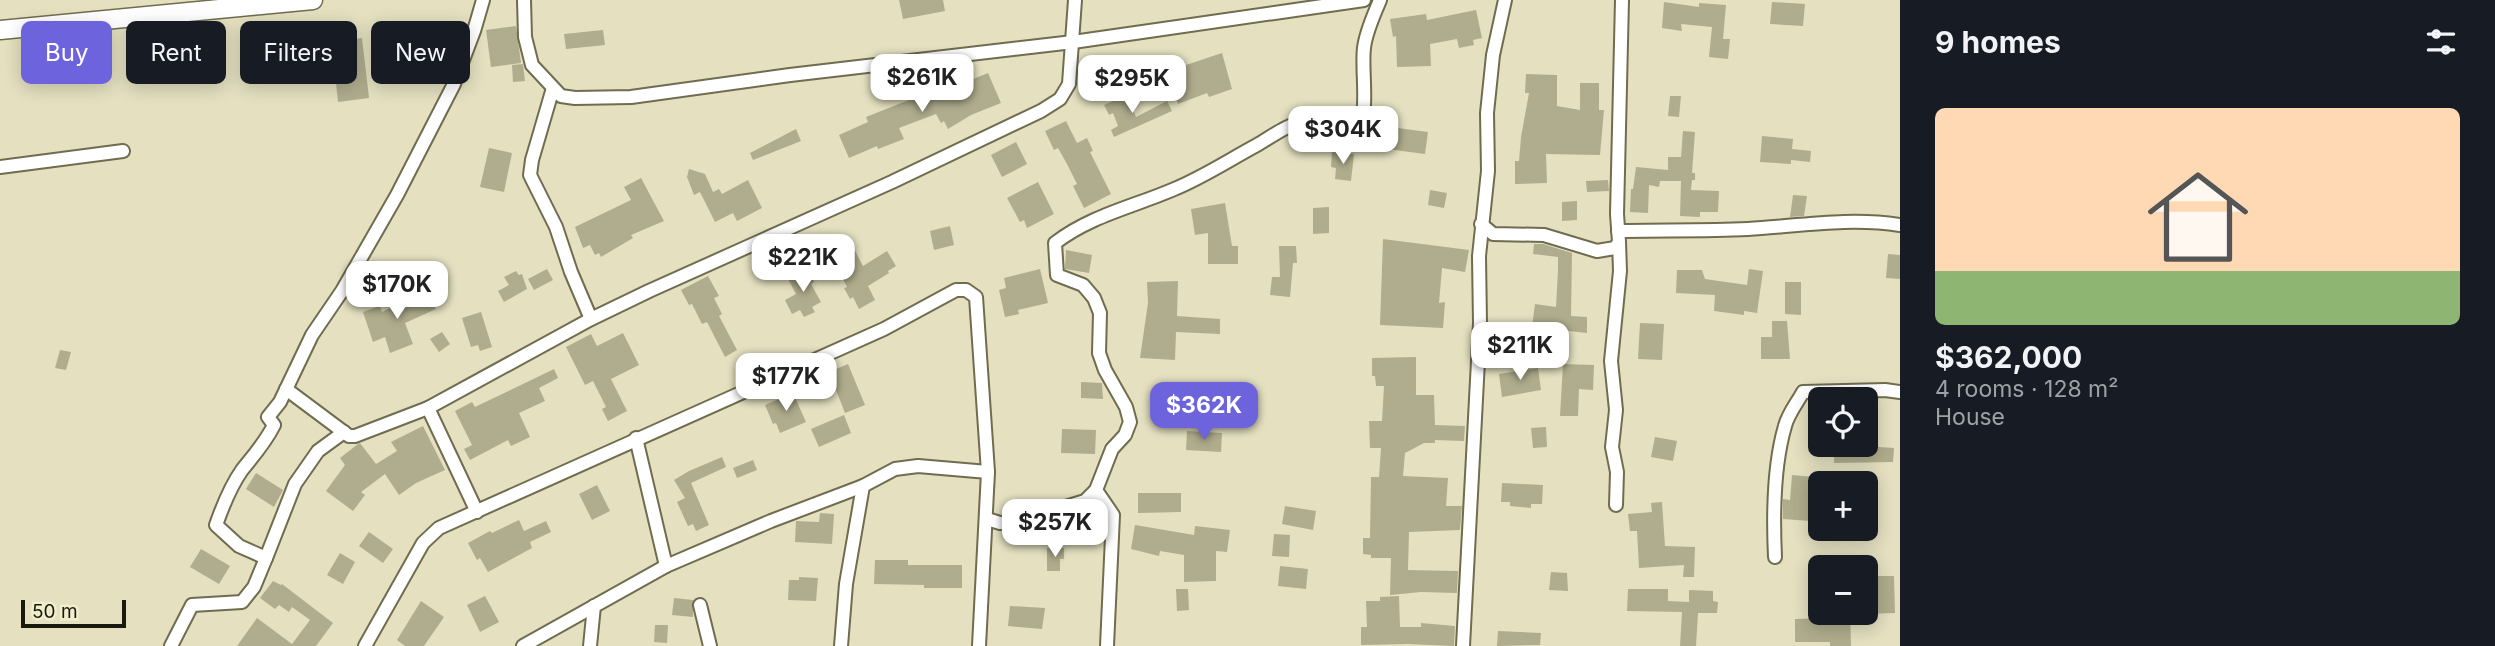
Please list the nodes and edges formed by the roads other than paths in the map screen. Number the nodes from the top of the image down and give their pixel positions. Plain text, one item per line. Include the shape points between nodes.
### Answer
1 (313, 0) edge
2 (483, 0) edge
3 (524, 0) edge
4 (1075, 0) edge
5 (1364, 0) edge
6 (1380, 0) edge
7 (1505, 0) edge
8 (1622, 0) edge
9 (0, 30) edge
10 (1073, 42) junction
11 (553, 88) junction
12 (123, 151) dead end
13 (0, 167) edge
14 (1481, 224) junction
15 (1900, 225) edge
16 (1618, 236) junction
17 (591, 319) junction
18 (286, 389) junction
19 (1900, 392) edge
20 (428, 408) junction
21 (344, 432) junction
22 (636, 438) junction
23 (988, 472) junction
24 (863, 486) junction
25 (1096, 490) junction
26 (1616, 505) dead end
27 (477, 512) junction
28 (988, 519) junction
29 (266, 558) junction
30 (1775, 558) dead end
31 (666, 566) junction
32 (594, 606) junction
33 (700, 606) dead end
34 (171, 646) edge
35 (365, 646) edge
36 (523, 646) edge
37 (590, 646) edge
38 (710, 646) edge
39 (841, 646) edge
40 (979, 646) edge
41 (1107, 646) edge
42 (1463, 646) edge

1 - 9 street
2 - 18 street via 454,84 397,195 312,335
3 - 11 street via 530,61
4 - 10 street
5 - 10 street
6 - 25 street via 1364,47 1363,110 1357,132 1305,121 1171,191 1079,226 1055,243 1057,275 1083,285 1094,298 1100,313 1099,353 1130,422 1112,449
7 - 14 street via 1493,55
8 - 16 street
10 - 11 street via 631,97 575,98 561,96
10 - 17 street via 1069,84 1060,99 1041,111
11 - 17 street via 530,175 556,227
12 - 13 street
14 - 16 street via 1493,234 1544,235 1597,251 1615,248
14 - 42 street
15 - 16 street via 1834,222
16 - 26 street via 1620,271 1611,361
17 - 20 street
18 - 21 street
18 - 29 street via 268,417 274,425 265,444 225,499 216,525 239,546
19 - 30 street via 1803,392 1785,424 1780,450 1773,521
20 - 21 street via 355,436
20 - 27 street
21 - 29 street via 318,451 295,484
22 - 23 street via 884,329 956,290 966,290 975,297
22 - 27 street
22 - 31 street
23 - 24 street via 918,466 895,469
23 - 28 street
24 - 31 street
24 - 39 street
25 - 28 street via 1072,506 1013,523
25 - 41 street via 1113,515
27 - 35 street via 439,528 423,543
28 - 40 street
29 - 34 street via 242,602 192,605
31 - 32 street
32 - 36 street
32 - 37 street
33 - 38 street

